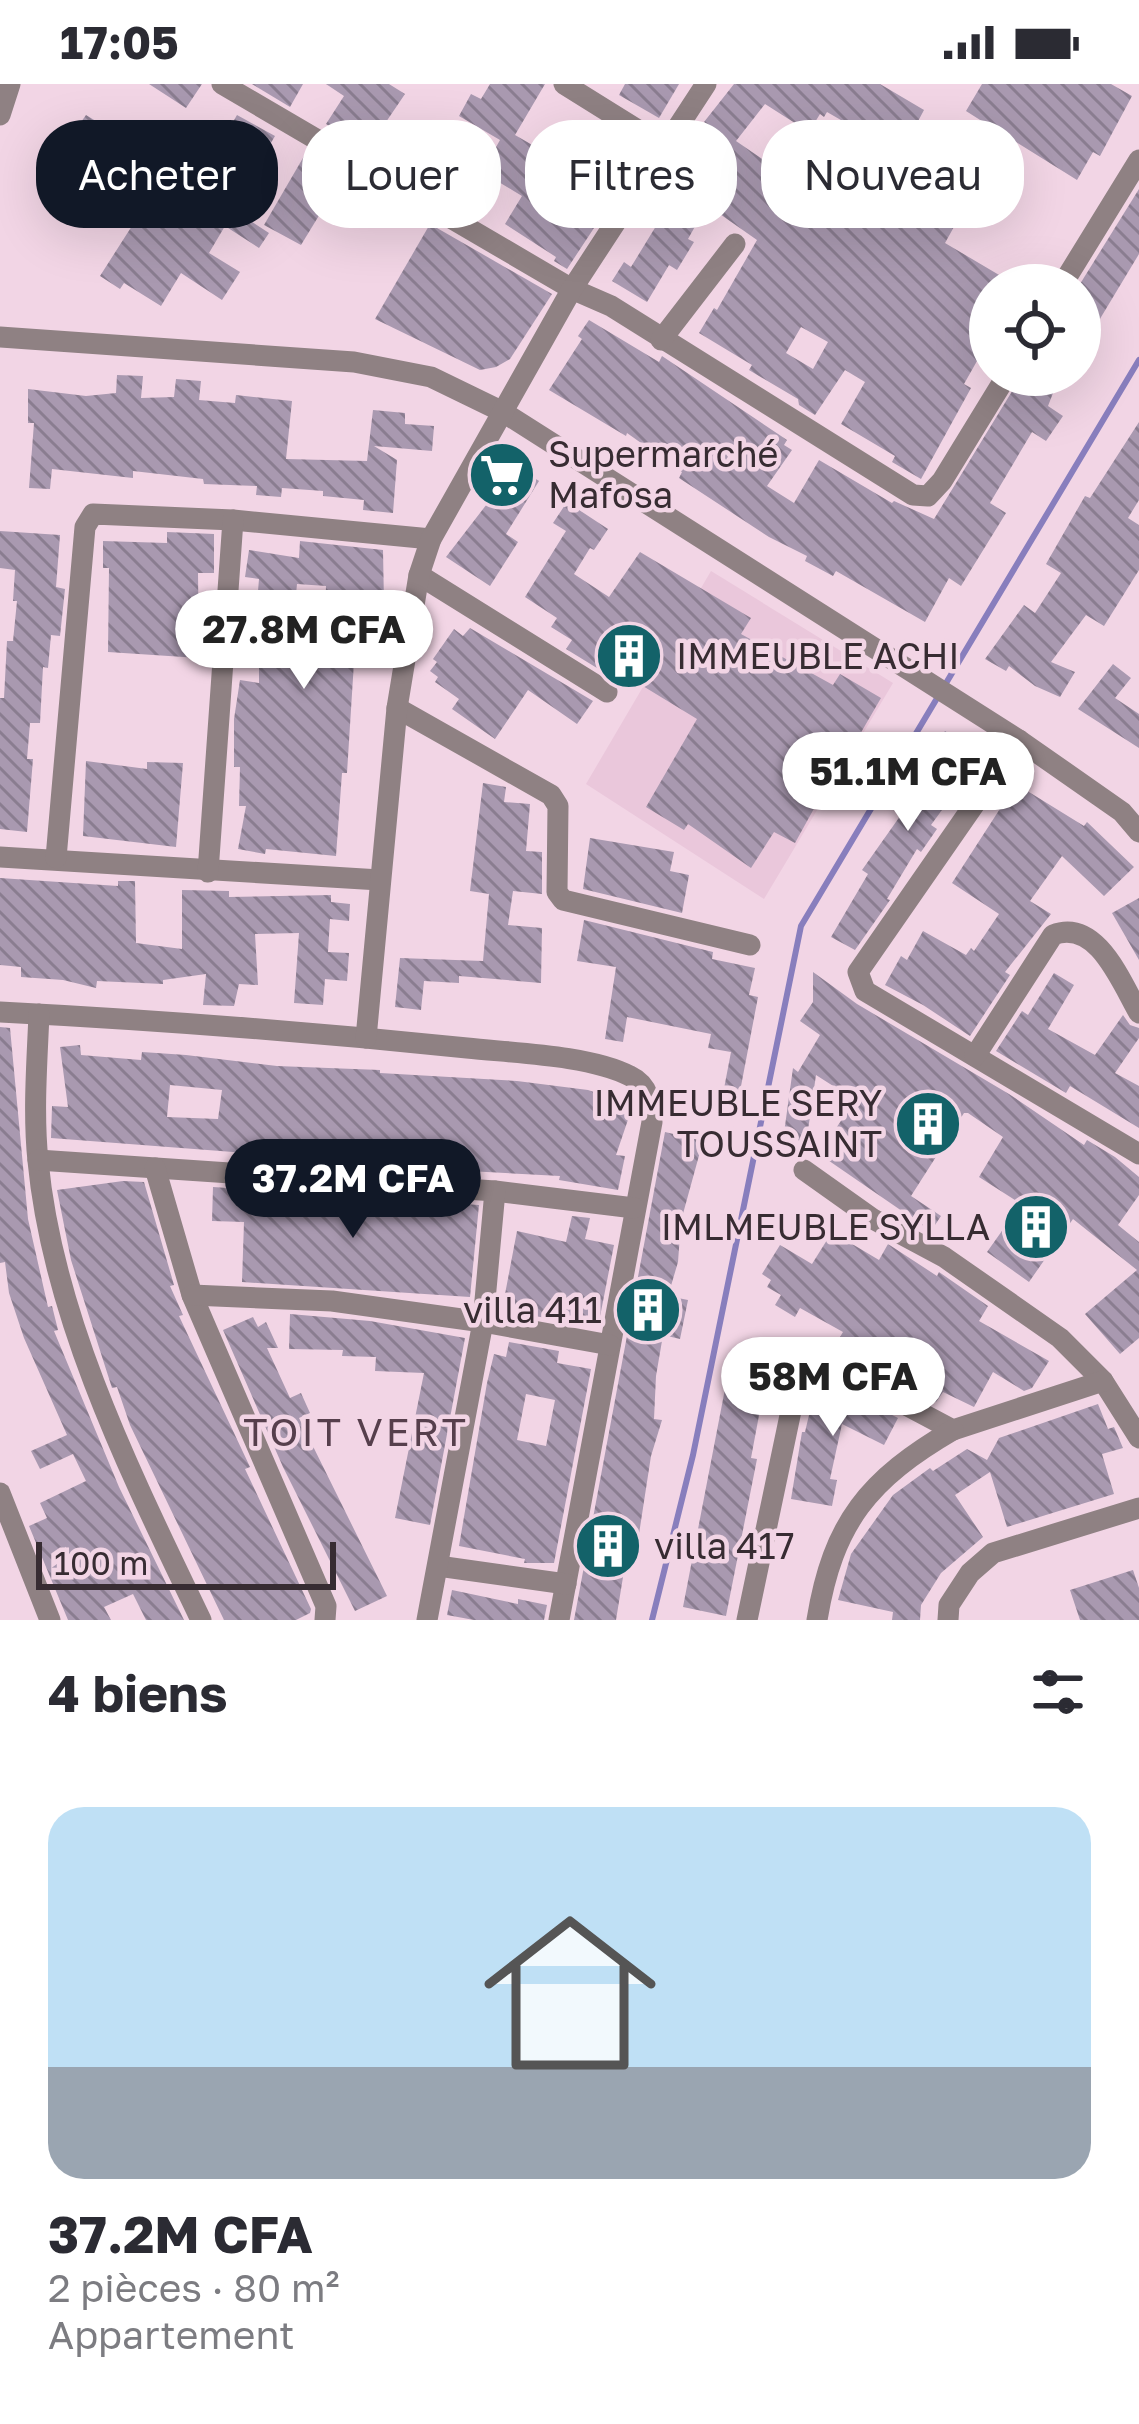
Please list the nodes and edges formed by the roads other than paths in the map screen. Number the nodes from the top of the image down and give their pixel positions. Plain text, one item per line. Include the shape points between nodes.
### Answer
1 (10, 84) edge
2 (222, 84) edge
3 (564, 84) edge
4 (706, 84) edge
5 (0, 115) edge
6 (622, 120) edge
7 (683, 120) edge
8 (1139, 160) edge
9 (612, 228) edge
10 (735, 244) dead end
11 (1075, 264) edge
12 (572, 289) junction
13 (0, 337) edge
14 (661, 340) junction
15 (994, 396) edge
16 (503, 412) junction
17 (233, 520) junction
18 (431, 539) junction
19 (419, 575) junction
20 (608, 692) dead end
21 (397, 708) junction
22 (1019, 740) junction
23 (1139, 796) edge
24 (1122, 812) junction
25 (1139, 832) edge
26 (0, 857) edge
27 (56, 858) junction
28 (208, 872) junction
29 (380, 880) junction
30 (750, 945) dead end
31 (0, 1012) edge
32 (1139, 1013) edge
33 (39, 1014) junction
34 (367, 1038) junction
35 (975, 1056) junction
36 (1139, 1154) edge
37 (38, 1160) junction
38 (155, 1168) junction
39 (804, 1170) dead end
40 (495, 1191) junction
41 (634, 1208) junction
42 (192, 1294) junction
43 (483, 1322) junction
44 (610, 1345) junction
45 (1103, 1382) junction
46 (953, 1430) junction
47 (1139, 1438) edge
48 (0, 1493) edge
49 (1139, 1508) edge
50 (438, 1566) junction
51 (566, 1584) junction
52 (50, 1620) edge
53 (201, 1620) edge
54 (325, 1620) edge
55 (427, 1620) edge
56 (560, 1620) edge
57 (747, 1620) edge
58 (817, 1620) edge
59 (948, 1620) edge

1 - 5 street
2 - 12 street
3 - 6 street
4 - 7 street
8 - 11 street
9 - 12 street
10 - 14 street
12 - 14 street
12 - 16 street
13 - 16 street via 354,362 430,376
14 - 15 street via 913,495 928,496 942,481
16 - 18 street
16 - 22 street
17 - 18 street
17 - 27 street via 103,512 85,527
17 - 28 street
18 - 19 street
19 - 20 street
19 - 21 street
21 - 29 street
21 - 30 street via 550,795 558,806 556,892 563,900
22 - 24 street
22 - 35 street via 858,972 865,991
23 - 24 street
24 - 25 street
26 - 27 street
27 - 28 street
28 - 29 street
29 - 34 street
31 - 33 street
32 - 35 street via 1108,960 1068,929 1053,935
33 - 34 street
33 - 37 street
34 - 41 street via 567,1059 629,1075 644,1087 652,1123
35 - 36 street
37 - 38 street
37 - 53 street via 76,1332
38 - 40 street
38 - 42 street
39 - 45 street via 1005,1298
40 - 41 street
40 - 43 street
41 - 44 street
42 - 43 street via 332,1301
42 - 54 street via 326,1606
43 - 44 street
43 - 50 street
44 - 51 street
45 - 46 street
45 - 47 street
46 - 57 street via 823,1361 808,1363 796,1387
46 - 58 street via 909,1455 850,1515 833,1548
48 - 52 street
49 - 59 street via 993,1553 970,1573
50 - 51 street
50 - 55 street
51 - 56 street

